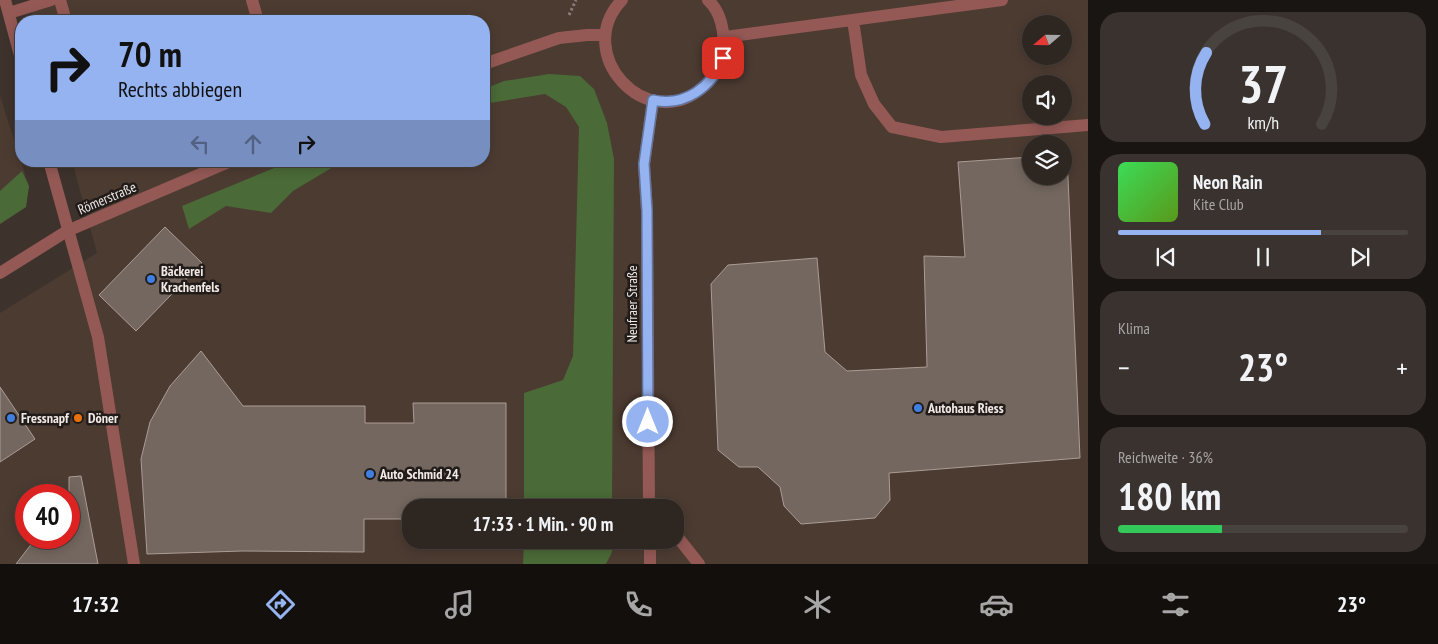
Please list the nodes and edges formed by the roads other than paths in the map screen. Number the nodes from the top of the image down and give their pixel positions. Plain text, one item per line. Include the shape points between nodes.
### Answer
1 (5, 0) edge
2 (51, 0) edge
3 (60, 0) edge
4 (252, 0) edge
5 (622, 0) edge
6 (708, 0) edge
7 (1002, 0) edge
8 (9, 14) junction
9 (64, 15) edge
10 (256, 15) edge
11 (853, 20) junction
12 (15, 36) edge
13 (605, 36) junction
14 (724, 37) junction
15 (490, 62) edge
16 (653, 100) junction
17 (1088, 125) edge
18 (51, 167) edge
19 (216, 167) edge
20 (67, 231) junction
21 (0, 273) edge
22 (651, 499) edge
23 (684, 546) edge
24 (650, 549) edge
25 (134, 564) edge
26 (650, 564) edge
27 (698, 564) edge

1 - 8 street
2 - 8 street
3 - 9 street
4 - 10 street
5 - 13 street via 613,12
6 - 14 street via 720,18
7 - 11 street
8 - 12 street
11 - 14 street
11 - 17 street via 861,75 874,104 892,127 941,137
13 - 15 street via 559,38
13 - 16 street via 608,61 620,81 636,94
14 - 16 street via 723,58 707,84 680,100
16 - 22 street, Neufraer Straße via 644,164
18 - 20 street
19 - 20 street, Römerstraße
20 - 21 street, Römerstraße
20 - 25 street via 98,337
23 - 27 street
24 - 26 street

